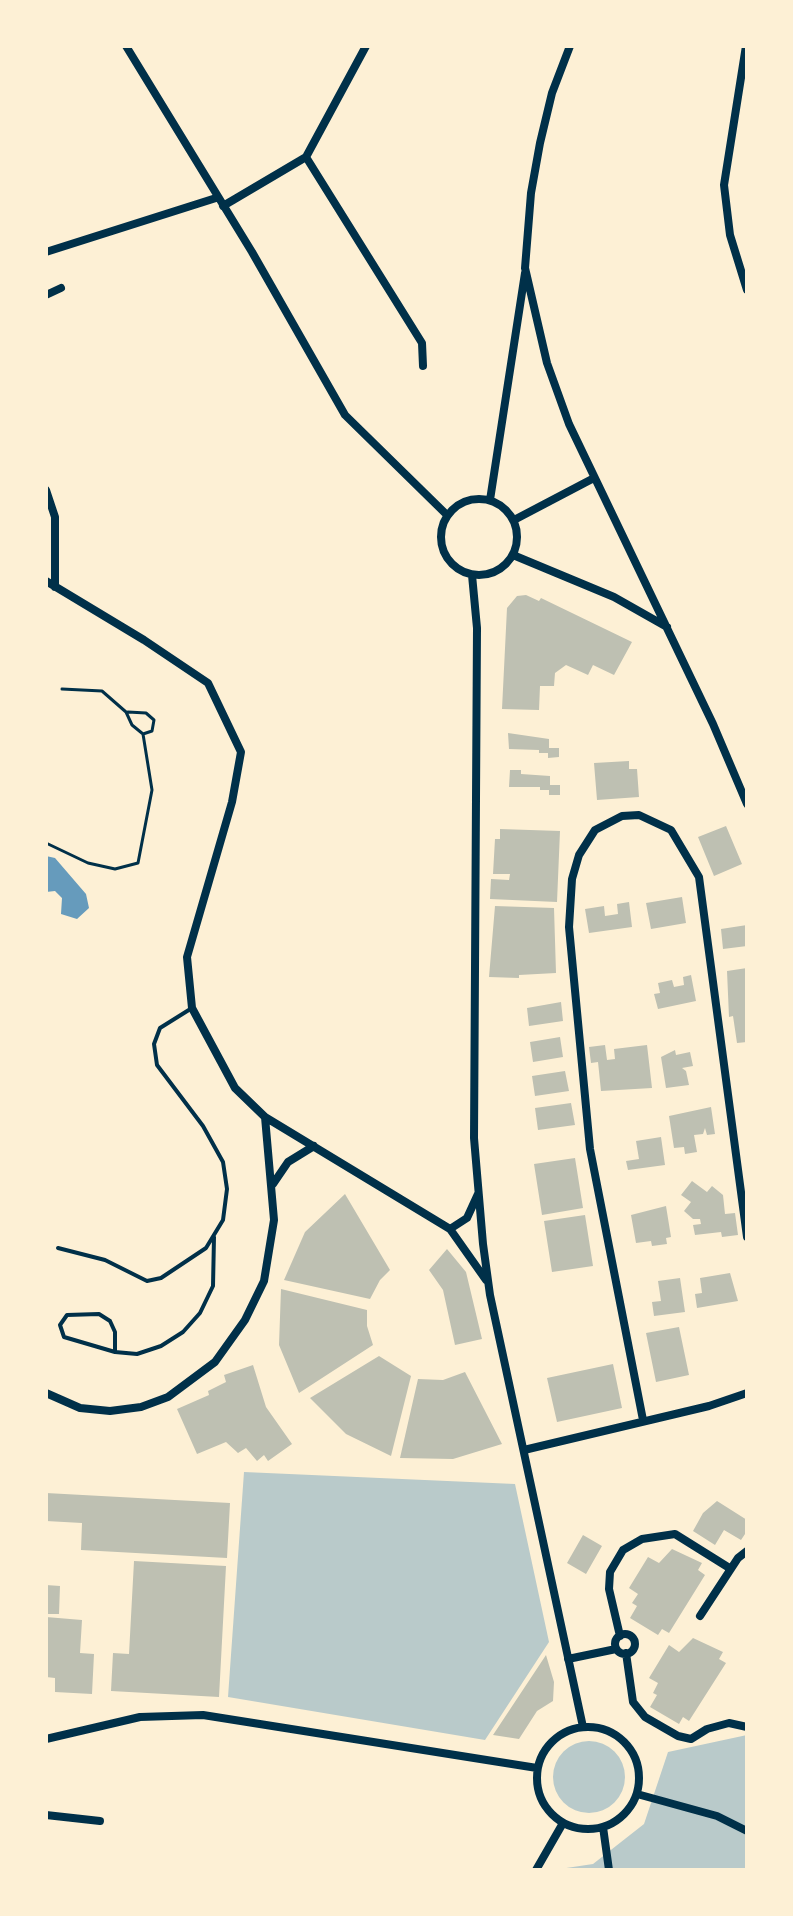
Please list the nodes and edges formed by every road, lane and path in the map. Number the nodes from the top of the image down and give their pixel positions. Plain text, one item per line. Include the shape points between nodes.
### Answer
1 (126, 46) edge
2 (366, 46) edge
3 (570, 46) edge
4 (746, 46) edge
5 (306, 157) junction
6 (216, 198) junction
7 (223, 206) junction
8 (46, 252) edge
9 (525, 268) junction
10 (61, 288) dead end
11 (747, 290) edge
12 (46, 295) edge
13 (423, 366) dead end
14 (594, 478) junction
15 (46, 490) edge
16 (490, 500) junction
17 (447, 515) junction
18 (514, 520) junction
19 (513, 555) junction
20 (472, 575) junction
21 (46, 581) edge
22 (55, 587) junction
23 (667, 628) junction
24 (62, 689) dead end
25 (126, 712) junction
26 (143, 734) junction
27 (747, 804) edge
28 (46, 843) edge
29 (192, 1008) junction
30 (265, 1117) junction
31 (314, 1146) junction
32 (272, 1185) junction
33 (479, 1194) junction
34 (450, 1229) junction
35 (214, 1235) junction
36 (747, 1237) edge
37 (58, 1248) dead end
38 (489, 1285) junction
39 (115, 1352) junction
40 (46, 1393) edge
41 (747, 1393) edge
42 (643, 1420) junction
43 (524, 1450) junction
44 (747, 1551) edge
45 (731, 1569) junction
46 (700, 1616) dead end
47 (620, 1636) junction
48 (616, 1649) junction
49 (626, 1653) junction
50 (568, 1659) junction
51 (583, 1727) junction
52 (747, 1727) edge
53 (46, 1739) edge
54 (537, 1768) junction
55 (637, 1794) junction
56 (46, 1815) edge
57 (100, 1821) dead end
58 (563, 1823) junction
59 (603, 1827) junction
60 (747, 1831) edge
61 (536, 1870) edge
62 (609, 1870) edge

1 - 6 street
2 - 5 street
3 - 9 street via 540,143
4 - 11 street via 724,185 730,235
5 - 7 street
5 - 13 street via 422,343
6 - 7 street
6 - 8 street
7 - 17 street via 345,415
9 - 14 street via 547,363
9 - 16 street
10 - 12 street
14 - 18 street
14 - 23 street
15 - 22 street via 55,517
16 - 17 street via 466,501
16 - 18 street
17 - 20 street via 441,544 447,558
18 - 19 street
19 - 20 street via 496,572
19 - 23 street via 614,597
20 - 33 street via 477,628 474,1138
21 - 22 street
22 - 29 street via 208,683 241,752 232,802 187,957
23 - 27 street
24 - 25 path via 102,691
25 - 26 path
25 - 26 path via 146,713 154,720 152,731
26 - 28 path via 152,790 138,863 115,869
29 - 30 street via 235,1088
29 - 35 lane via 160,1028 154,1044 157,1065 223,1162 227,1189 223,1220
30 - 31 street
30 - 32 street
31 - 32 street via 288,1162
31 - 34 street
32 - 40 street via 274,1220 264,1281 215,1362 168,1397 141,1407 80,1408
33 - 34 street via 467,1218
33 - 38 street
34 - 38 street
35 - 37 lane via 206,1248 161,1278 147,1281 105,1260
35 - 39 lane via 213,1286 200,1313 161,1346 137,1354
36 - 42 street via 699,877 671,830 639,815 622,816 595,830 579,855 569,927 590,1149
38 - 43 street
39 - 39 lane via 115,1332 99,1314 67,1315 60,1325 64,1337
41 - 42 street
42 - 43 street
43 - 50 street
44 - 45 street
45 - 46 street
45 - 47 street via 675,1534 642,1539 623,1550 610,1572 609,1589
47 - 48 street
47 - 49 street via 633,1639 633,1650
48 - 49 street
48 - 50 street
49 - 52 street via 633,1702 645,1717 691,1739 729,1723
50 - 51 street
51 - 54 street via 553,1740
51 - 55 street via 621,1738 637,1764
53 - 54 street via 140,1717 203,1715
54 - 58 street via 541,1800
55 - 59 street via 630,1808
55 - 60 street via 717,1816
56 - 57 street
58 - 59 street
58 - 61 street
59 - 62 street

